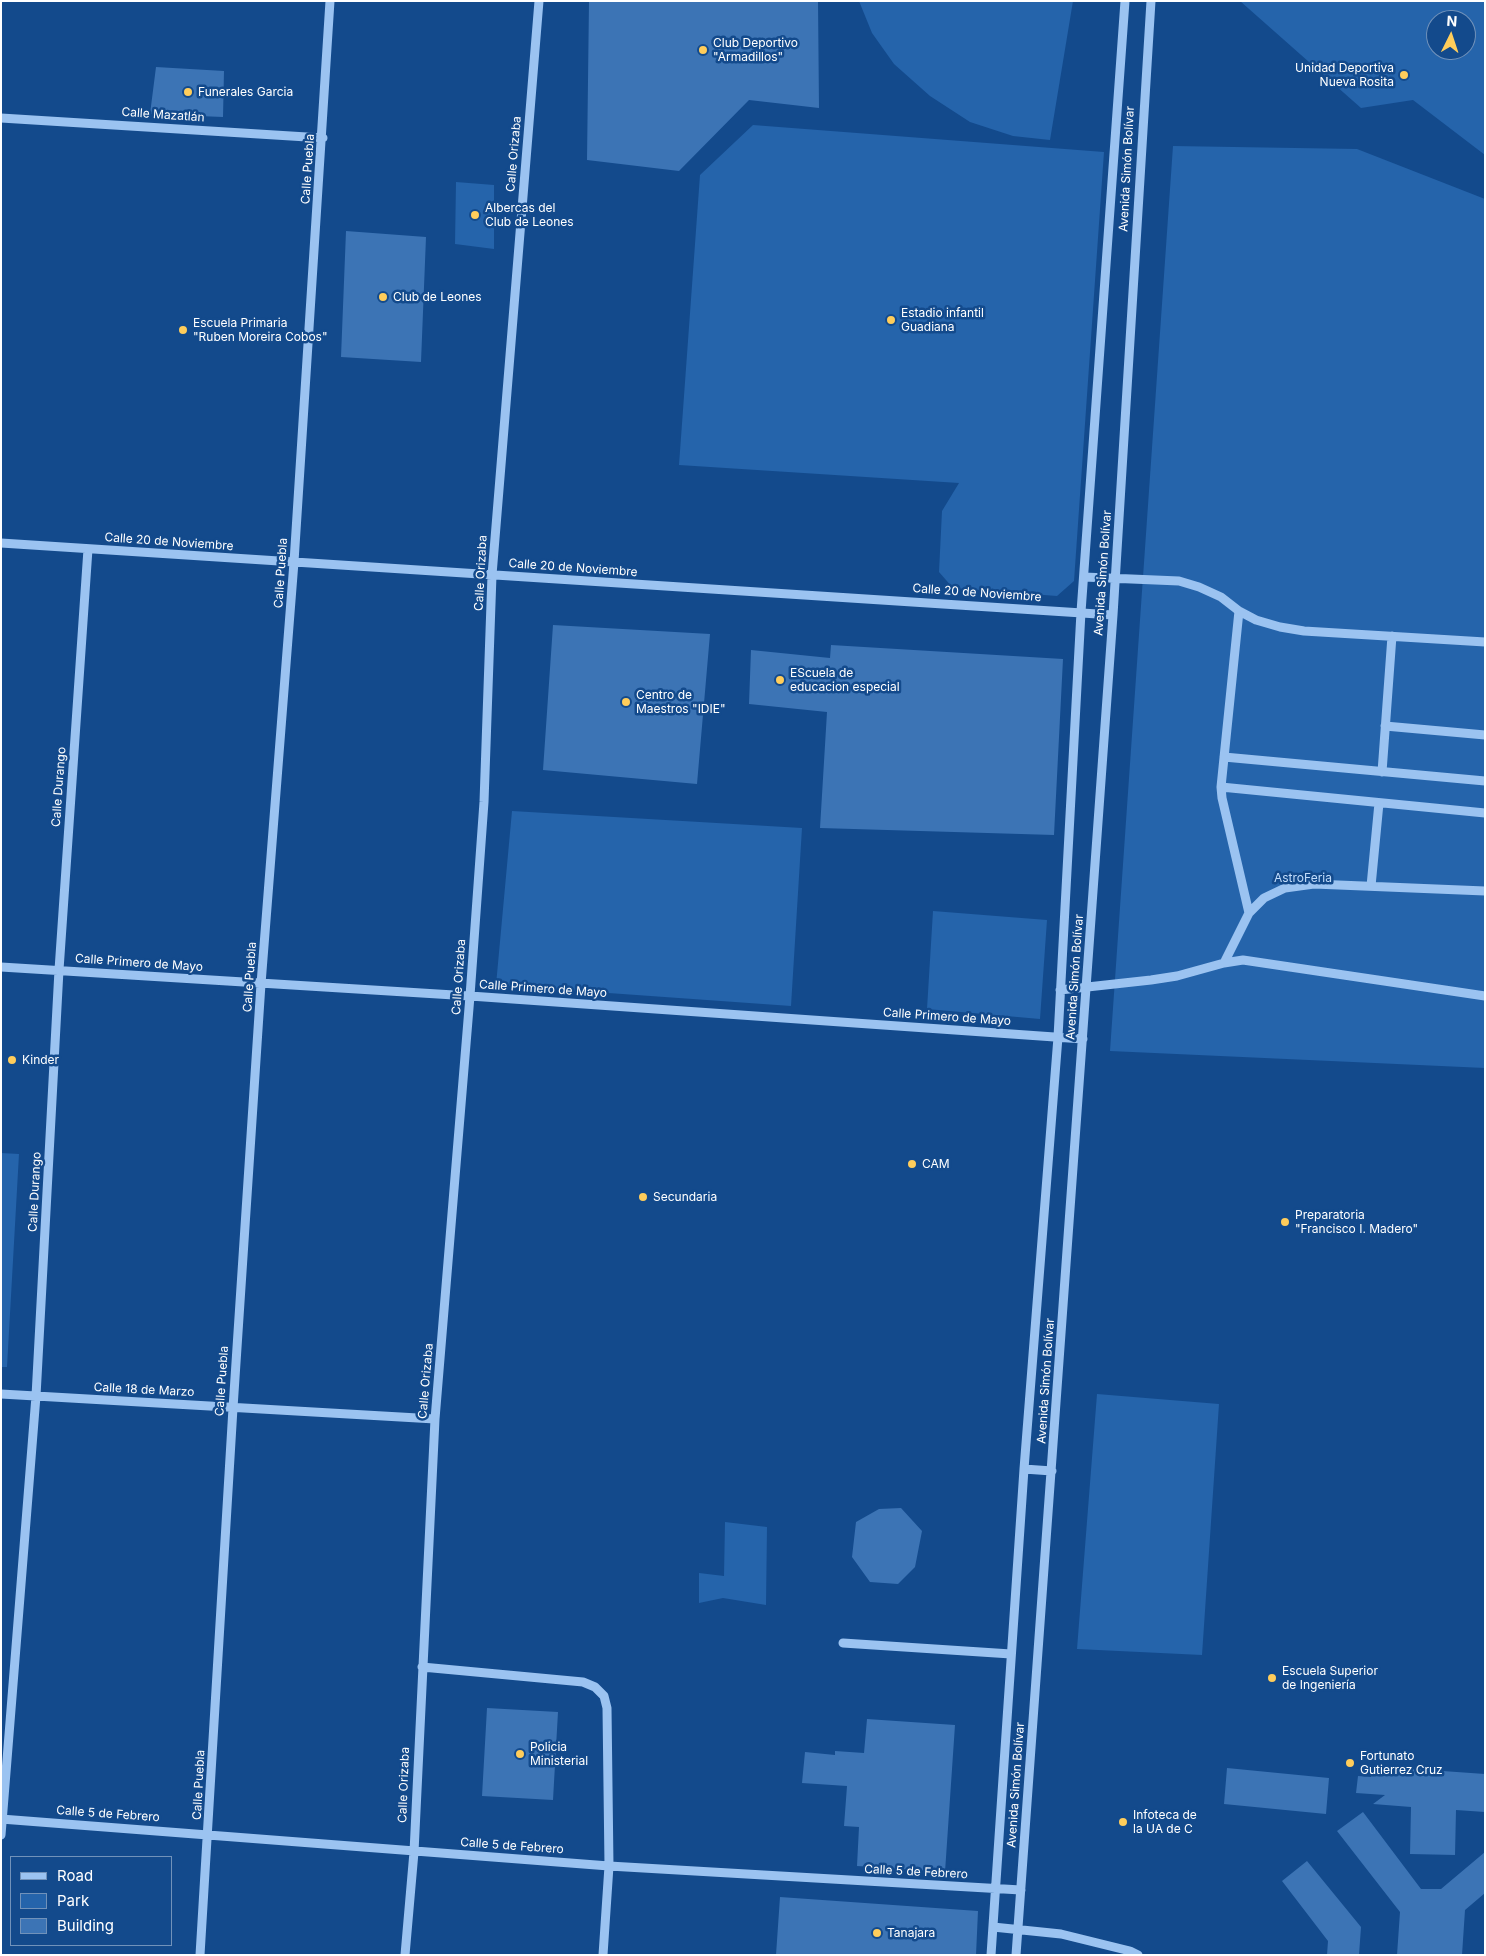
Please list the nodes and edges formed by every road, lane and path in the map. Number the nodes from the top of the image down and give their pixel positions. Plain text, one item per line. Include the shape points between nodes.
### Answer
1 (330, 1) edge
2 (539, 1) edge
3 (1125, 1) edge
4 (1151, 1) edge
5 (1, 118) edge
6 (323, 138) junction
7 (1, 543) edge
8 (88, 549) junction
9 (294, 562) junction
10 (492, 575) junction
11 (1084, 577) junction
12 (1115, 579) junction
13 (1238, 611) junction
14 (1081, 612) junction
15 (1113, 615) junction
16 (1392, 636) junction
17 (1485, 642) edge
18 (1385, 726) junction
19 (1485, 736) edge
20 (1224, 757) junction
21 (1382, 772) junction
22 (1485, 781) edge
23 (1221, 787) junction
24 (1379, 804) junction
25 (1485, 814) edge
26 (1370, 886) junction
27 (1485, 891) edge
28 (1249, 913) junction
29 (1224, 963) junction
30 (1, 966) edge
31 (59, 970) junction
32 (261, 984) junction
33 (1086, 987) junction
34 (1060, 990) junction
35 (470, 996) junction
36 (1485, 996) edge
37 (1058, 1037) junction
38 (1083, 1039) junction
39 (1, 1394) edge
40 (36, 1396) junction
41 (233, 1408) junction
42 (435, 1419) junction
43 (1024, 1469) junction
44 (1052, 1471) junction
45 (844, 1643) dead end
46 (1011, 1654) junction
47 (422, 1667) junction
48 (2, 1819) edge
49 (208, 1834) junction
50 (1, 1835) edge
51 (414, 1852) junction
52 (610, 1866) junction
53 (996, 1889) junction
54 (1021, 1890) junction
55 (993, 1927) junction
56 (1018, 1929) junction
57 (200, 1955) edge
58 (405, 1955) edge
59 (603, 1955) edge
60 (991, 1955) edge
61 (1016, 1955) edge
62 (1138, 1955) edge

1 - 6 street, Calle Puebla
2 - 10 street, Calle Orizaba
3 - 11 street, Avenida Simón Bolívar
4 - 12 street, Avenida Simón Bolívar
5 - 6 street, Calle Mazatlán
6 - 9 street, Calle Puebla
7 - 8 street, Calle 20 de Noviembre
8 - 9 street, Calle 20 de Noviembre
8 - 31 street, Calle Durango
9 - 10 street, Calle 20 de Noviembre
9 - 32 street, Calle Puebla
10 - 14 street, Calle 20 de Noviembre
10 - 35 street, Calle Orizaba via 484,802
11 - 12 street
11 - 14 street, Avenida Simón Bolívar
12 - 13 street via 1179,581 1221,597
12 - 15 street, Avenida Simón Bolívar
13 - 16 street via 1256,620 1304,631
13 - 20 street
14 - 15 street, Calle 20 de Noviembre
14 - 34 street, Avenida Simón Bolívar
15 - 33 street, Avenida Simón Bolívar
16 - 17 street
16 - 18 street
18 - 19 street
18 - 21 street
20 - 21 street
20 - 23 street
21 - 22 street
23 - 24 street
23 - 28 street
24 - 25 street
24 - 26 street
26 - 27 street
26 - 28 street via 1314,884 1285,888 1264,898
28 - 29 street
29 - 33 street via 1177,976
29 - 36 street via 1254,961
30 - 31 street, Calle Primero de Mayo
31 - 32 street, Calle Primero de Mayo
31 - 40 street, Calle Durango
32 - 35 street, Calle Primero de Mayo
32 - 41 street, Calle Puebla
33 - 34 street
33 - 38 street, Avenida Simón Bolívar
34 - 37 street, Avenida Simón Bolívar
35 - 37 street, Calle Primero de Mayo
35 - 42 street, Calle Orizaba
37 - 38 street, Calle Primero de Mayo
37 - 43 street, Avenida Simón Bolívar
38 - 44 street, Avenida Simón Bolívar
39 - 40 street, Calle 18 de Marzo
40 - 41 street, Calle 18 de Marzo
40 - 48 street, Calle Durango
41 - 42 street, Calle 18 de Marzo
41 - 49 street, Calle Puebla
42 - 47 street, Calle Orizaba
43 - 44 street
43 - 46 street, Avenida Simón Bolívar
44 - 54 street, Avenida Simón Bolívar
45 - 46 street
46 - 53 street, Avenida Simón Bolívar
47 - 51 street, Calle Orizaba
47 - 52 street via 583,1682 604,1696 607,1708
48 - 49 street, Calle 5 de Febrero
48 - 50 street, Calle Durango
49 - 51 street, Calle 5 de Febrero
49 - 57 street, Calle Puebla
51 - 52 street, Calle 5 de Febrero
51 - 58 street, Calle Orizaba
52 - 53 street, Calle 5 de Febrero
52 - 59 street
53 - 54 street, Calle 5 de Febrero
53 - 55 street, Avenida Simón Bolívar
54 - 56 street, Avenida Simón Bolívar
55 - 56 street
55 - 60 street, Avenida Simón Bolívar
56 - 61 street, Avenida Simón Bolívar
56 - 62 street via 1061,1934

